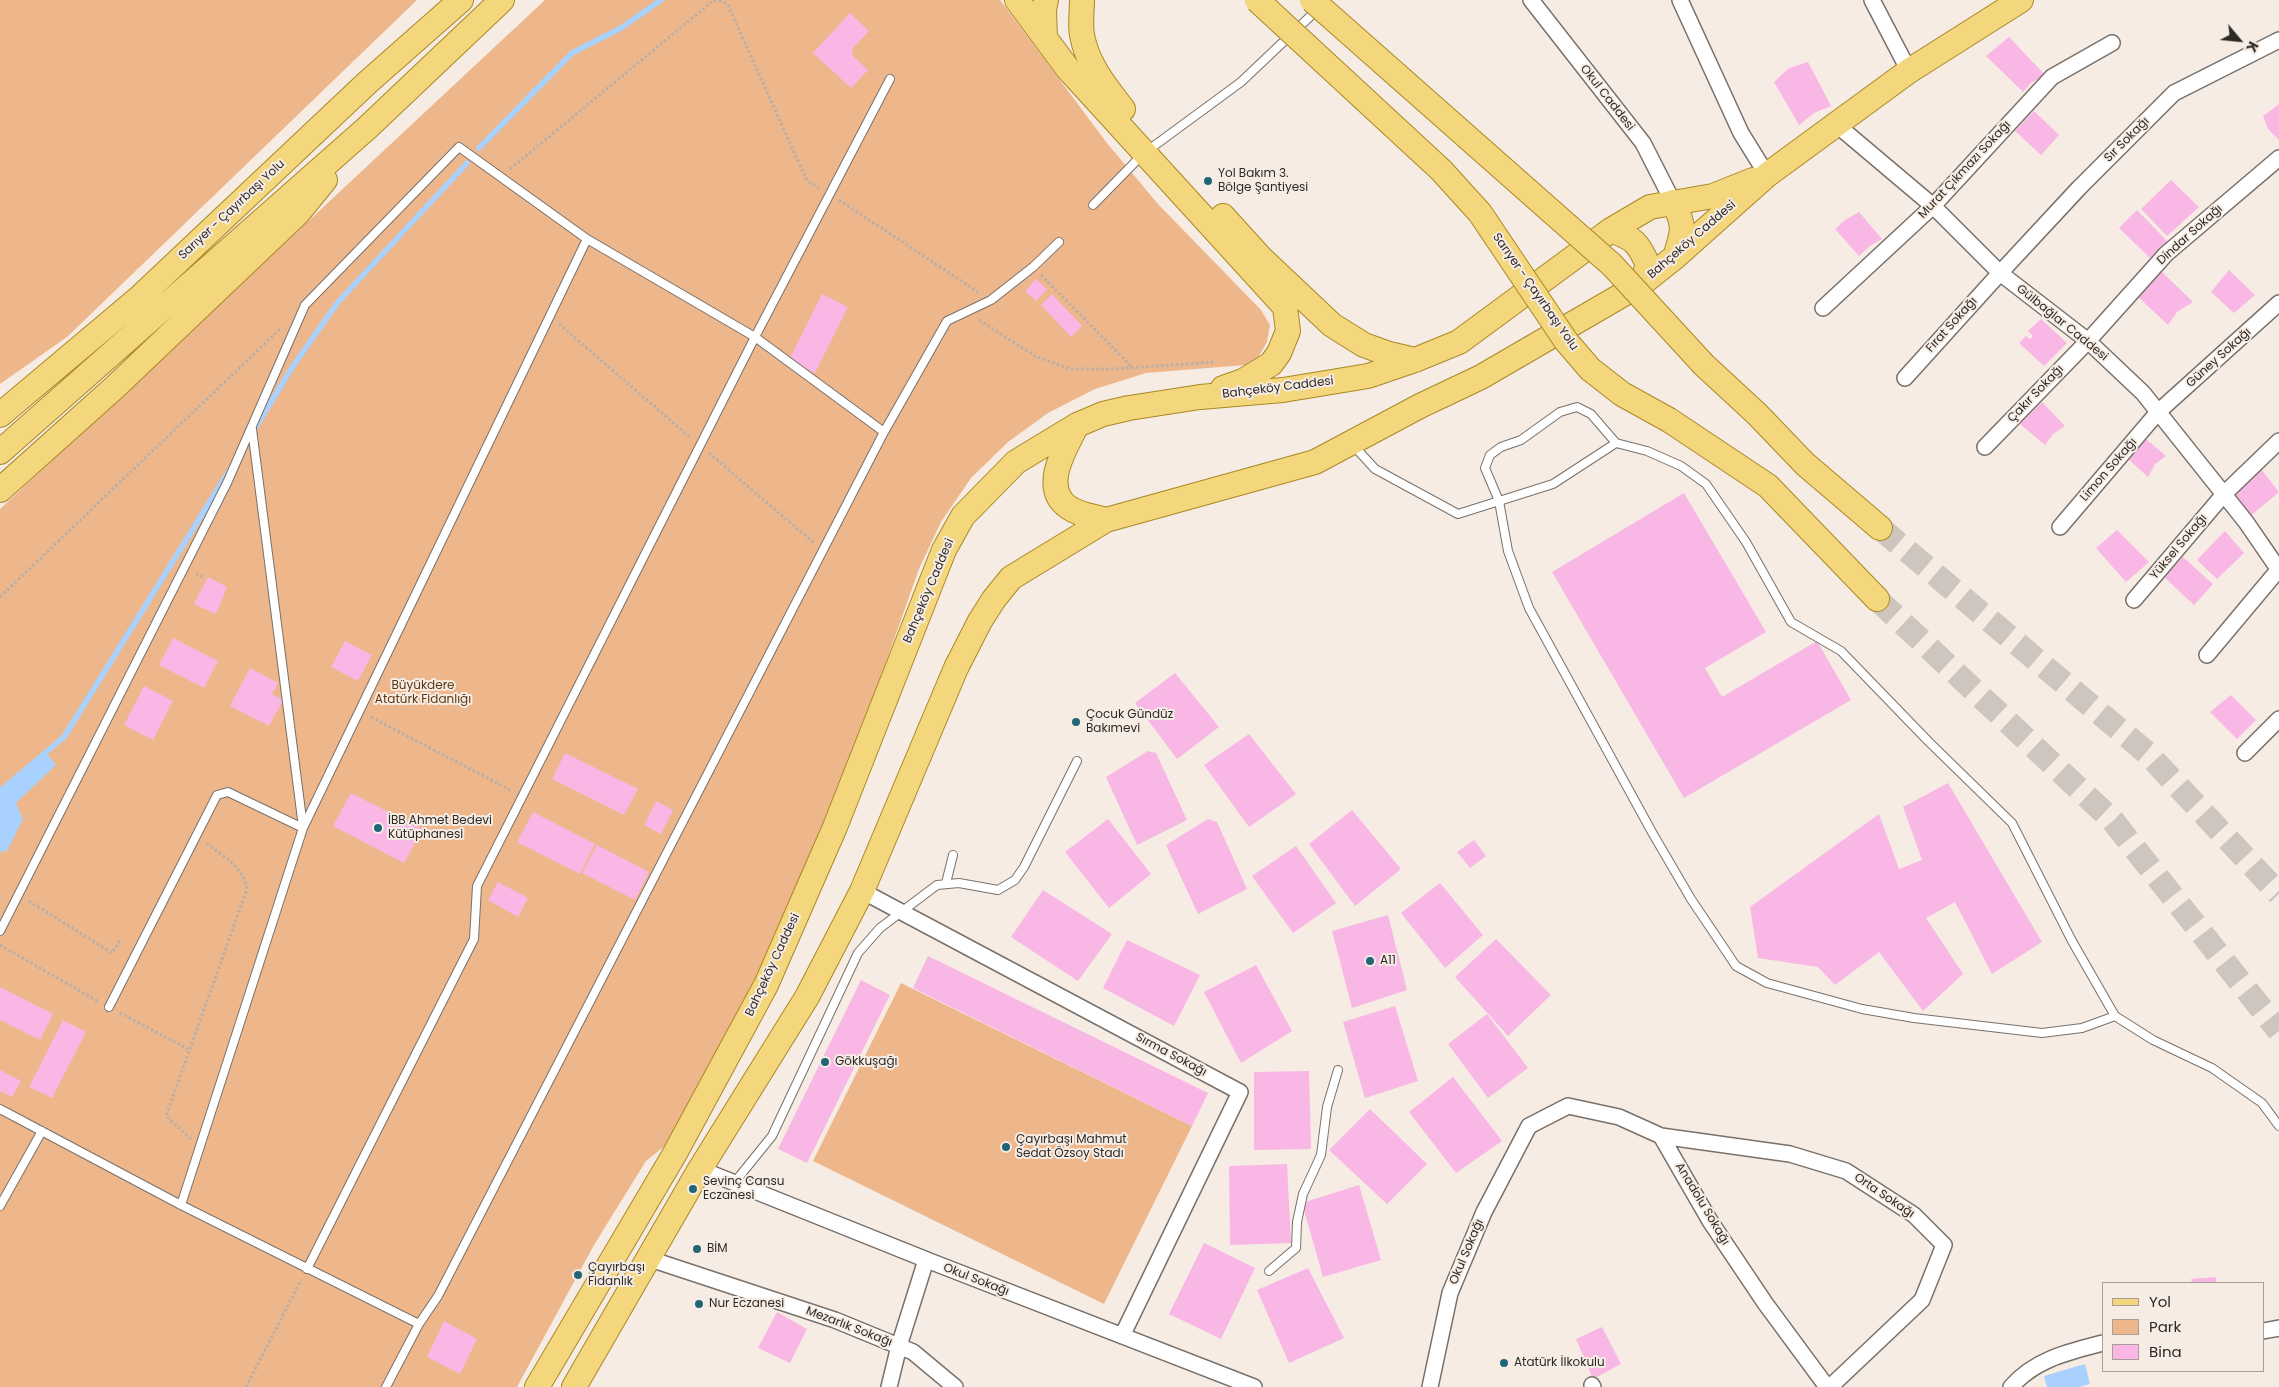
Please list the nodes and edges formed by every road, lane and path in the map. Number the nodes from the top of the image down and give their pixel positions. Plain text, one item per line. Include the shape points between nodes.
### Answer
1 (446, 0) edge
2 (461, 0) edge
3 (502, 0) edge
4 (1017, 0) edge
5 (1046, 0) edge
6 (1082, 0) edge
7 (1257, 0) edge
8 (1312, 0) edge
9 (1328, 0) edge
10 (1531, 0) edge
11 (1680, 0) edge
12 (1872, 0) edge
13 (2008, 3) edge
14 (1045, 38) junction
15 (2279, 40) edge
16 (2112, 43) dead end
17 (1909, 71) junction
18 (890, 79) dead end
19 (368, 82) junction
20 (1837, 126) junction
21 (367, 128) junction
22 (1149, 149) junction
23 (2279, 158) edge
24 (1767, 174) junction
25 (501, 177) junction
26 (830, 194) junction
27 (1672, 202) junction
28 (1093, 205) dead end
29 (1933, 206) junction
30 (1611, 230) junction
31 (587, 239) junction
32 (1059, 242) dead end
33 (1675, 257) junction
34 (1033, 267) junction
35 (2000, 272) junction
36 (1641, 284) junction
37 (991, 300) junction
38 (2279, 303) edge
39 (305, 305) junction
40 (1824, 308) dead end
41 (967, 312) junction
42 (549, 316) junction
43 (755, 337) junction
44 (2088, 341) junction
45 (1416, 360) junction
46 (1215, 362) dead end
47 (1132, 367) junction
48 (1905, 378) dead end
49 (1200, 397) junction
50 (2158, 412) junction
51 (0, 416) edge
52 (1078, 425) junction
53 (251, 427) junction
54 (884, 432) junction
55 (2279, 441) edge
56 (1350, 443) junction
57 (1616, 444) junction
58 (700, 446) junction
59 (1985, 447) dead end
60 (0, 452) edge
61 (0, 490) edge
62 (2224, 494) junction
63 (1498, 501) junction
64 (1106, 520) junction
65 (2060, 527) dead end
66 (1880, 528) tunnel mouth
67 (822, 550) junction
68 (2279, 569) edge
69 (0, 597) edge
70 (1877, 598) tunnel mouth
71 (2134, 600) dead end
72 (2207, 655) dead end
73 (359, 712) junction
74 (2279, 719) edge
75 (2245, 754) dead end
76 (1077, 761) dead end
77 (523, 797) junction
78 (303, 828) junction
79 (196, 834) junction
80 (953, 854) dead end
81 (946, 883) junction
82 (862, 891) junction
83 (18, 894) junction
84 (900, 912) junction
85 (0, 931) edge
86 (120, 940) dead end
87 (0, 945) edge
88 (109, 1008) junction
89 (2115, 1016) junction
90 (190, 1050) junction
91 (1338, 1070) dead end
92 (0, 1109) edge
93 (2279, 1126) edge
94 (42, 1131) junction
95 (1661, 1136) junction
96 (200, 1147) junction
97 (700, 1169) junction
98 (734, 1183) junction
99 (181, 1205) junction
100 (0, 1206) edge
101 (647, 1258) junction
102 (926, 1260) junction
103 (307, 1269) junction
104 (1269, 1271) dead end
105 (419, 1324) junction
106 (2279, 1328) edge
107 (2264, 1331) edge
108 (1122, 1336) junction
109 (2102, 1343) edge
110 (899, 1346) junction
111 (1227, 1382) edge
112 (246, 1387) edge
113 (386, 1387) edge
114 (538, 1387) edge
115 (574, 1387) edge
116 (889, 1387) edge
117 (955, 1387) edge
118 (1254, 1387) edge
119 (1430, 1387) edge
120 (1829, 1387) edge
121 (2011, 1387) edge

1 - 19 main road
2 - 19 main road, Sarıyer - Çayırbaşı Yolu
3 - 21 main road
4 - 14 main road
5 - 14 main road
6 - 22 main road via 1082,34 1087,54
7 - 70 main road, Sarıyer - Çayırbaşı Yolu, bridge via 1441,170 1480,213 1566,341 1590,369 1622,394 1670,420 1768,486
8 - 66 main road, bridge via 1612,265 1704,365 1805,464
9 - 22 lane via 1241,82
10 - 27 street, Okul Caddesi via 1643,143
11 - 24 street via 1741,133
12 - 17 street
13 - 17 main road, Bahçeköy Caddesi
14 - 22 main road via 1068,69
15 - 35 street, Sır Sokağı via 2174,93
16 - 29 street, Murat Çıkmazı Sokağı via 2052,77
17 - 20 main road, Bahçeköy Caddesi
18 - 26 lane
19 - 51 main road, Sarıyer - Çayırbaşı Yolu via 139,298
20 - 24 main road, Bahçeköy Caddesi
20 - 29 street, Gülbağlar Caddesi
21 - 60 main road
21 - 61 main road via 298,213
22 - 28 lane
22 - 45 main road via 1332,325 1364,345
22 - 49 main road via 1284,307 1288,331 1271,364 1243,381
23 - 44 street, Dindar Sokağı via 2166,254
24 - 27 main road, Bahçeköy Caddesi via 1713,196
24 - 33 main road, Bahçeköy Caddesi
25 - 26 path via 714,0 728,5 807,181
25 - 31 lane
25 - 39 lane via 459,146
26 - 37 path
26 - 43 lane
27 - 30 main road, Bahçeköy Caddesi via 1650,207
27 - 33 main road via 1682,220
29 - 35 street, Gülbağlar Caddesi
29 - 40 street, Murat Çıkmazı Sokağı
30 - 36 main road via 1640,247 1648,265
30 - 45 main road, Bahçeköy Caddesi via 1459,342
31 - 42 lane
31 - 43 lane
32 - 34 lane
33 - 36 main road, Bahçeköy Caddesi
34 - 37 lane
34 - 47 path
35 - 44 street, Gülbağlar Caddesi
35 - 48 street, Fırat Sokağı
36 - 56 main road, Bahçeköy Caddesi via 1481,378
37 - 41 lane
38 - 50 street, Güney Sokağı
39 - 53 lane
39 - 69 path
41 - 47 path via 1021,348 1059,366 1080,370
41 - 54 lane via 947,321
42 - 58 path
42 - 73 lane
43 - 54 lane
43 - 58 lane
44 - 50 street, Gülbağlar Caddesi via 2143,393
44 - 59 street, Çakır Sokağı
45 - 49 main road, Bahçeköy Caddesi via 1368,376 1284,390
46 - 47 path
49 - 52 main road, Bahçeköy Caddesi via 1129,408 1103,414
50 - 62 street, Gülbağlar Caddesi
50 - 65 street, Limon Sokağı
52 - 64 main road via 1060,458 1055,479 1058,494 1067,506
52 - 114 main road, Bahçeköy Caddesi via 1016,462 963,516 940,559 835,827 766,985 674,1154
53 - 78 lane
53 - 83 lane via 227,483
54 - 67 lane
55 - 62 street, Yüksel Sokağı
56 - 63 lane via 1375,469 1458,514
56 - 64 main road, Bahçeköy Caddesi via 1315,462
57 - 63 lane via 1553,484
57 - 63 lane via 1591,414 1577,407 1560,412 1521,440 1501,447 1490,456 1485,468
57 - 89 lane via 1647,451 1681,466 1706,484 1746,542 1790,622 1841,651 2012,823 2072,941
58 - 67 path
58 - 77 lane
62 - 68 street, Gülbağlar Caddesi
62 - 71 street, Yüksel Sokağı
63 - 89 lane via 1508,551 1529,608 1653,834 1736,966 1766,983 1862,1009 1914,1018 2042,1033 2082,1028
64 - 82 main road, Bahçeköy Caddesi via 1011,578 994,599 956,668
67 - 105 lane via 438,1296
68 - 72 street
73 - 77 path
73 - 78 lane
74 - 75 street
76 - 81 lane via 1015,880 998,890
77 - 103 lane via 477,886 474,939
78 - 79 lane via 228,792 217,795
78 - 96 lane
79 - 88 lane
79 - 90 path via 240,868 246,890
80 - 81 lane
81 - 84 lane via 937,885
82 - 84 street, Sırma Sokağı
82 - 97 main road, Bahçeköy Caddesi via 807,997
83 - 85 lane
83 - 86 path via 112,953
84 - 98 lane via 880,928 858,954 772,1136
84 - 108 street, Sırma Sokağı via 1240,1092
87 - 88 path
88 - 90 path
89 - 93 lane via 2153,1040 2212,1068 2262,1103
90 - 96 path via 166,1116
91 - 104 lane via 1327,1107 1321,1155 1303,1194 1296,1248
92 - 94 lane
94 - 99 lane
94 - 100 lane
95 - 119 street, Okul Sokağı via 1619,1117 1568,1106 1529,1126 1484,1212 1450,1293
95 - 120 street, Anadolu Sokağı via 1710,1221 1765,1303
95 - 120 street, Orta Sokağı via 1790,1154 1846,1171 1914,1216 1944,1245 1922,1300
96 - 99 lane
97 - 98 street, Okul Sokağı
97 - 101 main road, Bahçeköy Caddesi
98 - 102 street, Okul Sokağı
99 - 103 lane
101 - 110 street, Mezarlık Sokağı via 835,1320
101 - 115 main road, Bahçeköy Caddesi
102 - 108 street, Okul Sokağı
102 - 110 street
103 - 105 lane
103 - 112 path
105 - 113 lane
106 - 107 street
108 - 111 street, Okul Sokağı
109 - 121 street via 2053,1356 2020,1376
110 - 116 street
110 - 117 street, Mezarlık Sokağı via 913,1352
111 - 118 street, Okul Sokağı

